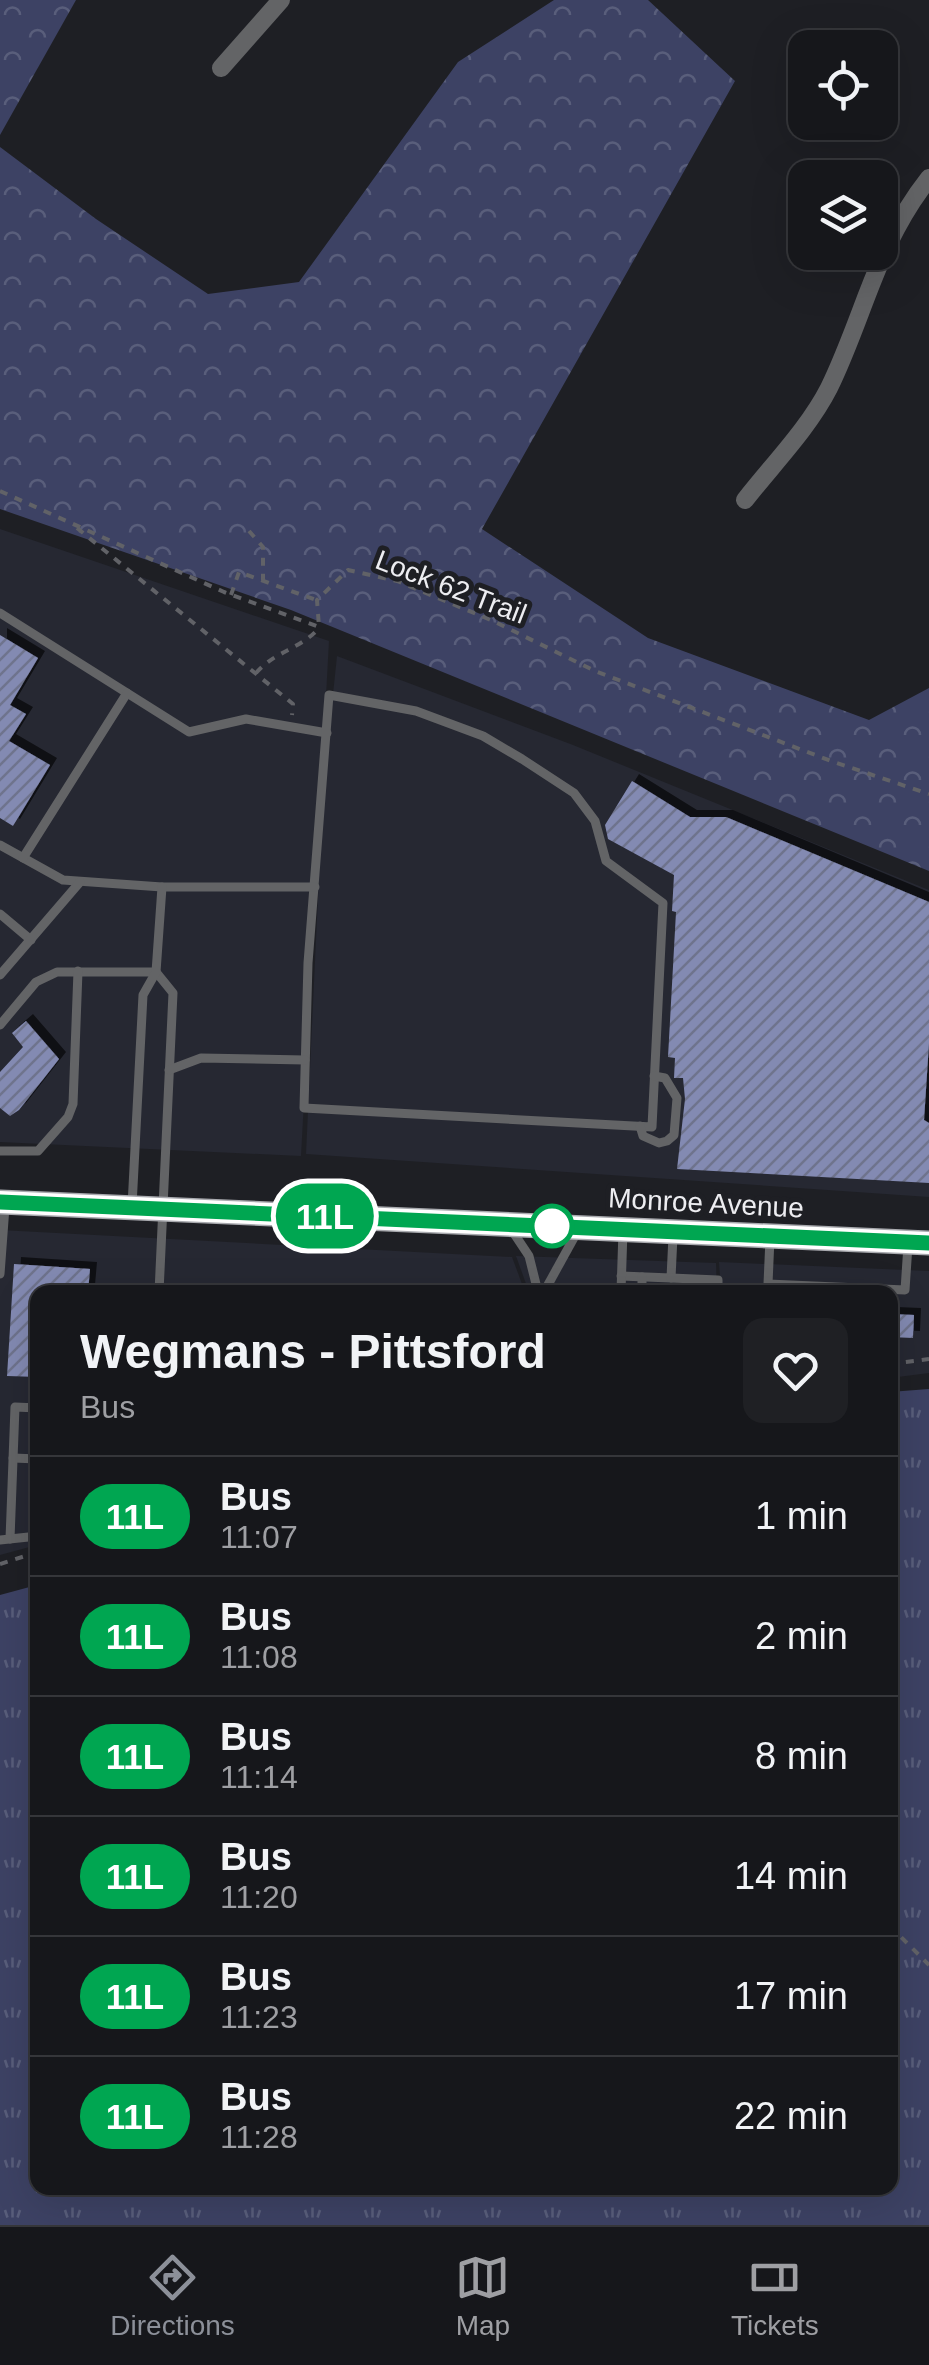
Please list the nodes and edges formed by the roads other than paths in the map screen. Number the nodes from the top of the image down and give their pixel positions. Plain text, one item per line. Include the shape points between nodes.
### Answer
1 (281, 0) edge
2 (220, 68) dead end
3 (929, 178) edge
4 (745, 500) dead end
5 (0, 613) edge
6 (127, 693) junction
7 (327, 732) junction
8 (0, 845) edge
9 (22, 858) junction
10 (80, 882) junction
11 (162, 887) junction
12 (315, 887) junction
13 (0, 914) edge
14 (31, 940) junction
15 (78, 971) junction
16 (156, 972) junction
17 (0, 975) edge
18 (0, 1025) edge
19 (305, 1060) junction
20 (169, 1070) junction
21 (654, 1076) junction
22 (640, 1126) junction
23 (0, 1151) edge
24 (3, 1202) edge
25 (132, 1208) junction
26 (162, 1209) junction
27 (503, 1224) junction
28 (581, 1228) junction
29 (622, 1230) junction
30 (673, 1232) junction
31 (770, 1236) junction
32 (919, 1243) edge
33 (0, 1274) edge
34 (621, 1276) junction
35 (642, 1277) junction
36 (671, 1278) junction
37 (159, 1285) edge
38 (539, 1285) edge
39 (545, 1285) edge
40 (620, 1285) edge
41 (642, 1285) edge
42 (718, 1285) edge
43 (791, 1285) edge
44 (898, 1290) edge
45 (30, 1408) edge
46 (13, 1458) junction
47 (30, 1459) edge
48 (30, 1537) edge
49 (5, 1539) edge

1 - 2 street
3 - 4 street via 884,249 822,400
5 - 6 lane
6 - 7 lane via 189,732 246,719
6 - 9 lane
7 - 12 lane
7 - 21 lane via 329,696 416,712 483,736 574,793 595,821 606,861 663,903
8 - 9 lane
9 - 10 lane
10 - 11 lane
10 - 14 lane
11 - 12 lane
11 - 16 lane
12 - 19 lane
13 - 14 lane
14 - 17 lane
15 - 16 lane
15 - 18 lane via 36,982
15 - 23 lane via 68,1117 38,1151
16 - 20 lane via 172,993
16 - 25 lane via 143,994
19 - 20 lane via 202,1058
19 - 22 lane via 304,1108
20 - 26 lane
21 - 22 lane via 652,1126
21 - 22 lane via 664,1078 677,1098 674,1135 652,1141
24 - 25 main road, Monroe Avenue
24 - 33 lane
25 - 26 main road, Monroe Avenue
26 - 27 main road, Monroe Avenue
26 - 37 lane
27 - 28 main road, Monroe Avenue
27 - 38 lane via 519,1238
28 - 29 main road, Monroe Avenue
28 - 39 lane
29 - 30 main road, Monroe Avenue
29 - 34 lane
30 - 31 main road, Monroe Avenue
30 - 36 lane
31 - 32 main road, Monroe Avenue
31 - 43 lane via 768,1284
32 - 44 lane via 905,1290
34 - 35 lane
34 - 40 lane
35 - 36 lane
35 - 41 lane
36 - 42 lane
45 - 46 lane via 16,1407
46 - 47 lane
46 - 49 lane
48 - 49 lane

